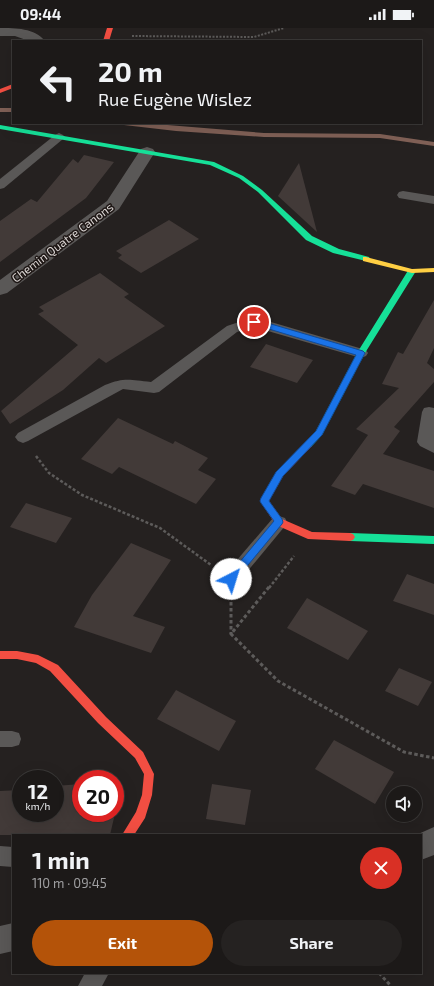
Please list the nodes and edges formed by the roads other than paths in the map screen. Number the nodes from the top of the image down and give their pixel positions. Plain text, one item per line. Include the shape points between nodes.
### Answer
1 (0, 32) edge
2 (37, 40) edge
3 (12, 86) edge
4 (0, 91) edge
5 (0, 126) edge
6 (59, 137) junction
7 (148, 152) junction
8 (0, 185) edge
9 (403, 195) dead end
10 (434, 200) edge
11 (434, 270) edge
12 (412, 271) junction
13 (0, 289) edge
14 (361, 353) junction
15 (429, 412) dead end
16 (23, 437) road end
17 (434, 447) edge
18 (279, 522) junction
19 (434, 540) edge
20 (231, 579) road end
21 (0, 655) edge
22 (129, 834) edge
23 (434, 840) edge
24 (422, 846) edge
25 (0, 856) edge
26 (12, 857) edge
27 (12, 937) edge
28 (0, 940) edge
29 (97, 974) edge
30 (89, 986) edge

1 - 2 street via 9,30 32,35
3 - 4 street
5 - 6 street
6 - 7 street
6 - 8 lane
7 - 12 street via 212,162 241,177 260,191 309,238 336,251
7 - 13 street, Chemin Quatre Canons via 113,205
9 - 10 lane
11 - 12 street
12 - 14 street
14 - 16 lane via 254,322 244,324 232,329 154,388 122,384
14 - 18 street via 319,433 280,474 264,501
15 - 17 lane via 424,442
18 - 19 street via 311,536
18 - 20 lane
21 - 22 street via 38,659 54,668 102,720 139,754 149,774 148,795 142,814
23 - 24 street
25 - 26 lane
27 - 28 street
29 - 30 lane

